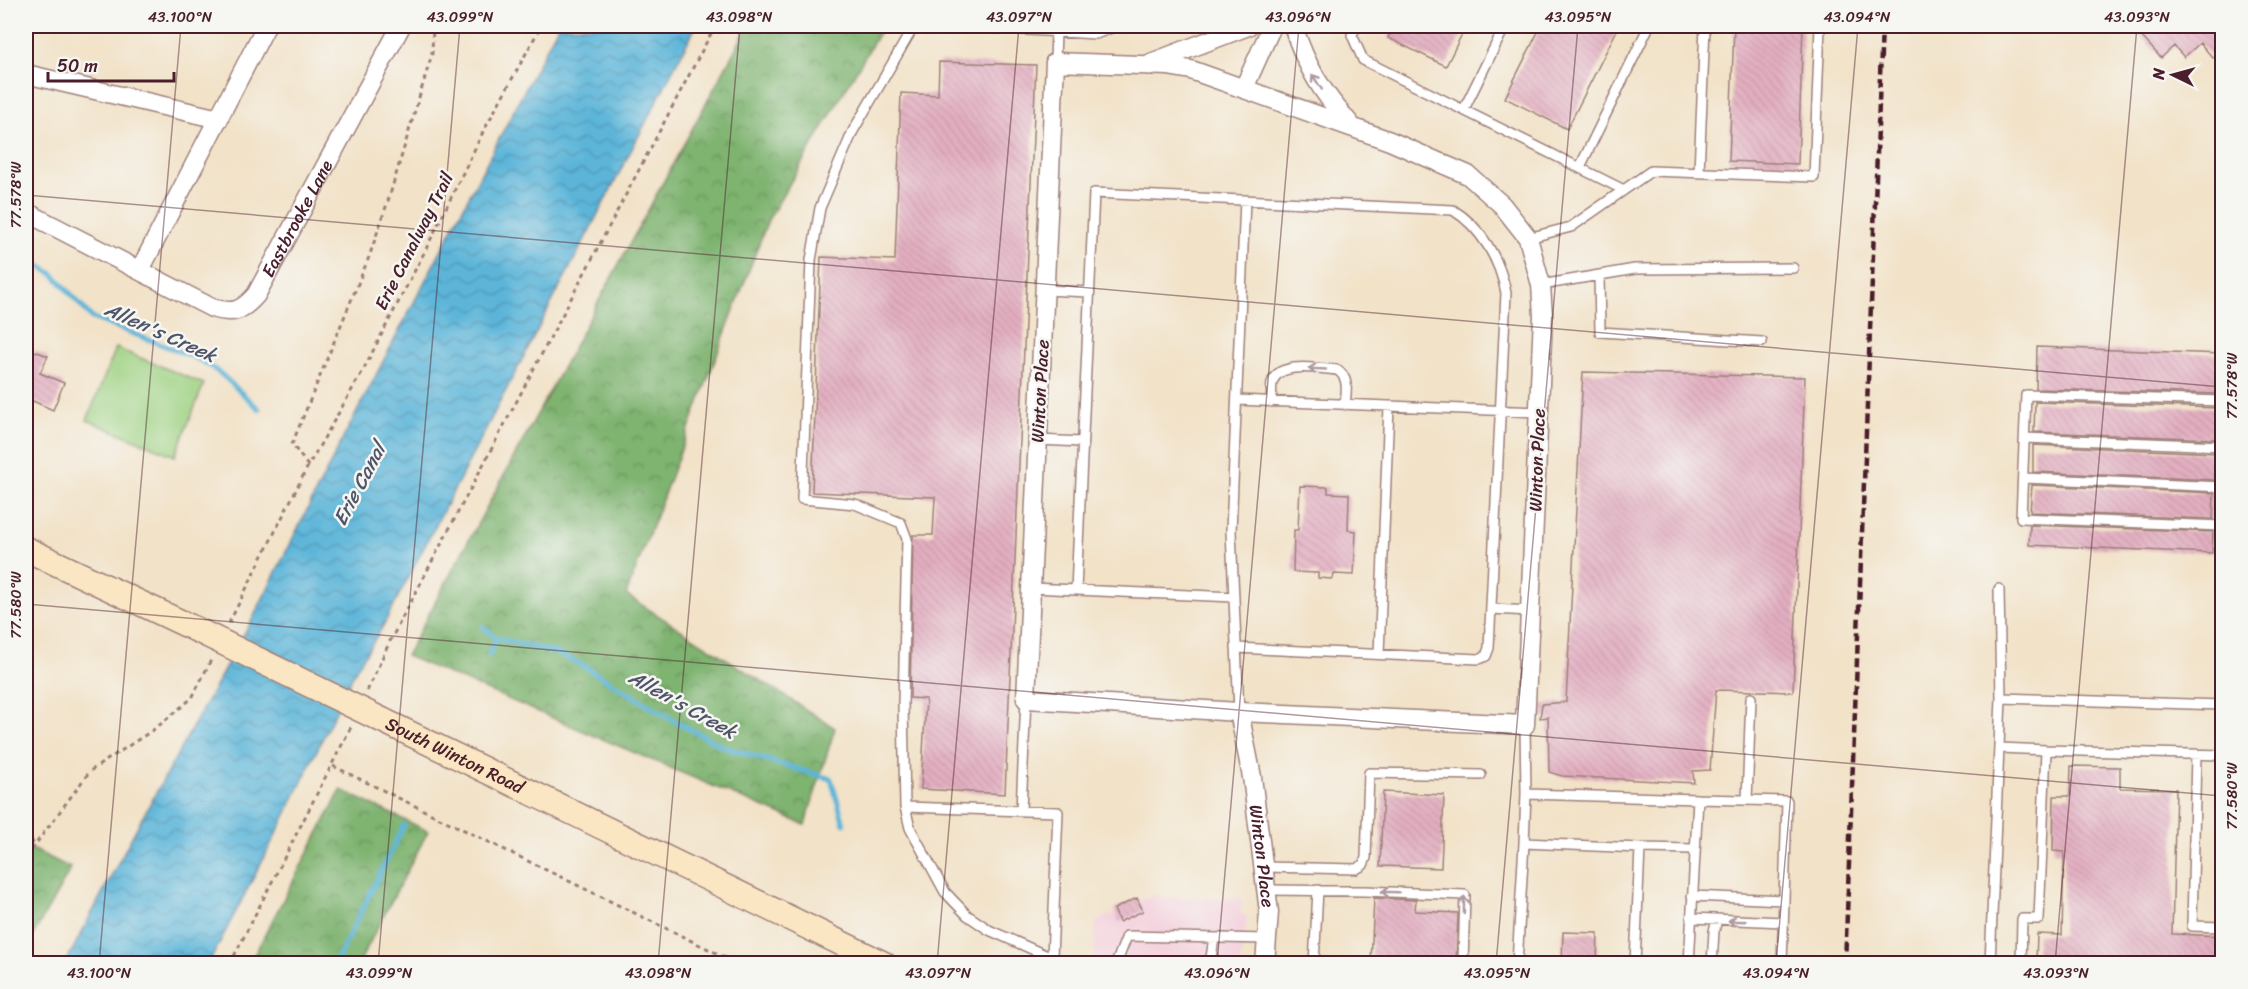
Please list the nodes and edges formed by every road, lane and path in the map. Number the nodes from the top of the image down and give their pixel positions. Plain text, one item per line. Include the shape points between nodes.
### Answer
1 (266, 26) edge
2 (401, 26) edge
3 (433, 26) edge
4 (541, 26) edge
5 (715, 26) edge
6 (914, 26) edge
7 (958, 26) edge
8 (1116, 26) edge
9 (1248, 26) edge
10 (1272, 26) edge
11 (1293, 26) edge
12 (1356, 26) edge
13 (1505, 26) edge
14 (1649, 26) edge
15 (1705, 26) edge
16 (1820, 26) edge
17 (1056, 31) junction
18 (1055, 62) junction
19 (1141, 67) junction
20 (26, 74) edge
21 (1244, 88) junction
22 (1464, 110) junction
23 (219, 119) junction
24 (1354, 128) junction
25 (1580, 167) junction
26 (1698, 172) junction
27 (1624, 190) junction
28 (1245, 200) junction
29 (26, 212) edge
30 (1528, 238) junction
31 (1794, 268) dead end
32 (140, 270) junction
33 (1599, 275) junction
34 (1541, 285) junction
35 (1044, 290) junction
36 (1089, 292) junction
37 (1762, 342) dead end
38 (1237, 400) junction
39 (2223, 401) edge
40 (1271, 402) junction
41 (1345, 405) junction
42 (1389, 407) junction
43 (1501, 411) junction
44 (1539, 412) junction
45 (2025, 438) junction
46 (1038, 440) junction
47 (1082, 442) junction
48 (2223, 446) edge
49 (308, 466) junction
50 (2023, 478) junction
51 (2223, 487) edge
52 (2223, 526) edge
53 (26, 549) edge
54 (1031, 588) junction
55 (1999, 589) dead end
56 (1076, 590) junction
57 (1234, 597) junction
58 (1491, 609) junction
59 (1530, 611) junction
60 (227, 627) dead end
61 (1236, 648) junction
62 (1379, 654) junction
63 (26, 655) edge
64 (212, 657) dead end
65 (367, 691) dead end
66 (1751, 698) dead end
67 (2001, 698) junction
68 (1026, 699) junction
69 (2223, 705) edge
70 (1239, 712) junction
71 (354, 722) dead end
72 (1525, 725) junction
73 (1999, 748) junction
74 (2046, 750) junction
75 (2196, 754) junction
76 (2223, 755) edge
77 (333, 766) junction
78 (1481, 775) dead end
79 (1526, 794) junction
80 (26, 797) edge
81 (1698, 799) junction
82 (1747, 800) junction
83 (905, 807) junction
84 (1021, 810) junction
85 (26, 823) edge
86 (1524, 843) junction
87 (33, 845) junction
88 (1640, 848) junction
89 (1694, 849) junction
90 (26, 857) edge
91 (1264, 867) junction
92 (1267, 890) junction
93 (1318, 890) junction
94 (1692, 896) junction
95 (1784, 900) junction
96 (1691, 918) junction
97 (1717, 920) junction
98 (1783, 922) junction
99 (2223, 927) edge
100 (1214, 938) junction
101 (1267, 939) junction
102 (230, 963) edge
103 (740, 963) edge
104 (884, 963) edge
105 (1116, 963) edge
106 (1210, 963) edge
107 (1265, 963) edge
108 (1314, 963) edge
109 (1463, 963) edge
110 (1517, 963) edge
111 (1635, 963) edge
112 (1689, 963) edge
113 (1712, 963) edge
114 (1782, 963) edge
115 (1990, 963) edge
116 (2021, 963) edge

1 - 23 street
2 - 32 street, Eastbrooke Lane via 248,304 237,311 212,308
3 - 49 path, Erie Canalway Trail via 432,54 389,198 369,257 292,444
4 - 49 path, Erie Canalway Trail via 361,374
5 - 65 path via 390,640
6 - 83 lane via 853,131 820,208 811,260 802,500 855,504 872,510 901,523 907,539
7 - 17 lane
8 - 17 lane via 1096,34
9 - 19 street
10 - 21 street
24 -> 11 street via 1310,72
12 - 22 lane via 1352,34 1363,60
13 - 22 lane
14 - 25 lane
15 - 26 lane
16 - 26 lane via 1814,177
17 - 18 lane
18 - 19 street, Winton Place
18 - 35 street, Winton Place
19 - 21 street, Winton Place via 1191,70
20 - 23 street
21 - 24 street, Winton Place
22 - 25 lane
23 - 32 street
24 - 30 street, Winton Place via 1468,175 1502,205
25 - 27 lane
26 - 27 lane via 1651,171
27 - 30 lane via 1571,227
28 - 36 lane via 1094,193
28 - 38 lane
28 - 43 lane via 1453,210 1466,218 1485,241 1503,277
29 - 32 street, Eastbrooke Lane
30 - 34 street, Winton Place
31 - 33 lane via 1635,269
33 - 34 lane
33 - 37 lane via 1600,332
34 - 44 street, Winton Place
35 - 36 lane
35 - 46 street, Winton Place
36 - 47 lane
38 - 40 lane
38 - 57 lane via 1231,531
39 - 45 lane via 2026,394
40 - 41 lane
41 -> 40 lane via 1343,374 1337,370 1291,368 1272,380
41 - 42 lane
42 - 43 lane
42 - 62 lane
43 - 44 lane
43 - 58 lane
44 - 59 street, Winton Place
45 - 48 lane
45 - 50 lane
46 - 47 lane
46 - 54 street, Winton Place
47 - 56 lane
49 - 60 path, Erie Canalway Trail
50 - 51 lane
50 - 52 lane via 2022,518
53 - 104 main road, South Winton Road, bridge
54 - 56 lane
54 - 68 street, Winton Place
55 - 67 lane
56 - 57 lane
57 - 61 lane
58 - 59 lane
58 - 62 lane via 1489,648 1486,656 1479,659
59 - 72 street, Winton Place
61 - 62 lane
61 - 70 lane
63 - 80 path via 30,675
64 - 87 path via 192,698 156,728 90,771
66 - 82 lane
67 - 69 lane
67 - 73 lane
68 - 70 street
68 - 84 lane
70 - 72 street
70 - 91 street, Winton Place
71 - 77 path
72 - 79 lane
73 - 74 lane
73 - 115 lane
74 - 75 lane
74 - 116 lane via 2039,920 2022,919
75 - 76 lane
75 - 99 lane via 2192,926
77 - 102 path
77 - 103 path
78 - 91 lane via 1369,773 1363,865 1356,869
79 - 81 lane
79 - 86 lane
81 - 82 lane
81 - 89 lane
82 - 95 lane via 1787,801
83 - 84 lane
83 - 84 lane via 910,828 945,892 967,915 989,930 1052,958 1058,812
85 - 87 path
86 - 88 lane
86 - 110 lane
87 - 90 path
88 - 89 lane
88 - 111 lane
89 - 94 lane
91 - 92 street, Winton Place
92 - 93 lane
92 - 101 street, Winton Place
93 - 108 lane
109 -> 93 lane via 1465,895
94 - 95 lane
94 - 96 lane
95 - 98 lane
96 - 97 lane
96 - 112 lane
98 -> 97 lane
97 - 113 lane
98 - 114 lane
100 - 101 lane
100 - 105 lane via 1127,936
100 - 106 lane
101 - 107 street, Winton Place

